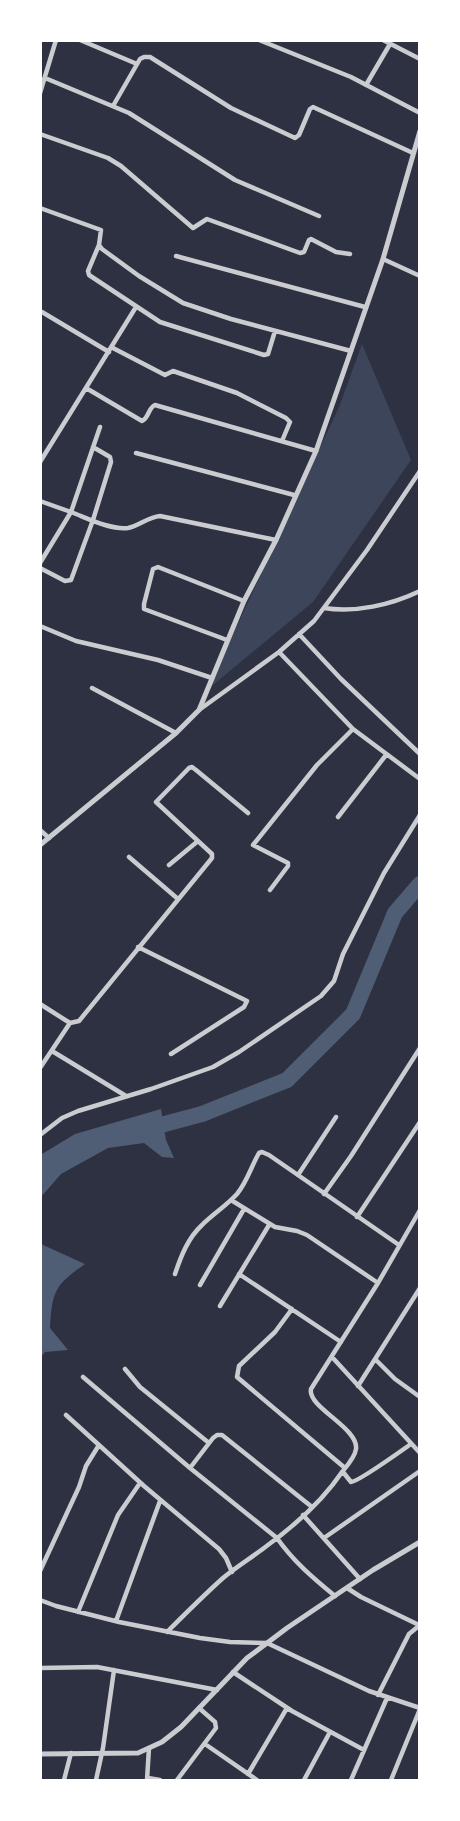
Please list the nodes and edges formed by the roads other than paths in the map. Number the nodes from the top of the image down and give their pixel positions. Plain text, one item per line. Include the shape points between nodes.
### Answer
1 (56, 40) edge
2 (80, 40) edge
3 (260, 40) edge
4 (383, 40) edge
5 (390, 44) junction
6 (420, 59) edge
7 (137, 64) junction
8 (45, 78) junction
9 (366, 85) junction
10 (40, 93) edge
11 (113, 106) junction
12 (420, 113) edge
13 (40, 134) edge
14 (419, 135) edge
15 (413, 153) junction
16 (40, 208) edge
17 (319, 216) dead end
18 (99, 245) junction
19 (350, 254) dead end
20 (176, 256) dead end
21 (383, 259) junction
22 (420, 276) edge
23 (365, 307) junction
24 (136, 308) junction
25 (42, 312) dead end
26 (275, 331) junction
27 (110, 349) junction
28 (351, 351) junction
29 (86, 388) junction
30 (100, 427) dead end
31 (282, 441) junction
32 (93, 447) junction
33 (316, 451) junction
34 (136, 453) dead end
35 (40, 462) edge
36 (420, 471) edge
37 (294, 495) junction
38 (40, 501) edge
39 (71, 512) junction
40 (93, 520) junction
41 (276, 540) junction
42 (40, 565) edge
43 (420, 591) edge
44 (244, 601) junction
45 (324, 608) junction
46 (40, 626) edge
47 (299, 634) junction
48 (227, 640) junction
49 (279, 652) junction
50 (212, 678) junction
51 (92, 688) dead end
52 (199, 710) junction
53 (353, 729) junction
54 (176, 733) junction
55 (420, 754) edge
56 (386, 755) junction
57 (420, 779) edge
58 (248, 813) dead end
59 (420, 815) edge
60 (338, 817) dead end
61 (40, 830) edge
62 (49, 838) junction
63 (198, 841) junction
64 (40, 845) edge
65 (129, 857) dead end
66 (169, 865) dead end
67 (270, 890) dead end
68 (178, 899) junction
69 (138, 947) junction
70 (40, 1004) edge
71 (70, 1023) junction
72 (420, 1048) edge
73 (52, 1051) junction
74 (171, 1054) dead end
75 (40, 1068) edge
76 (127, 1096) junction
77 (336, 1117) dead end
78 (420, 1122) edge
79 (40, 1135) edge
80 (298, 1175) junction
81 (324, 1194) junction
82 (231, 1200) junction
83 (244, 1209) junction
84 (420, 1210) edge
85 (357, 1217) junction
86 (269, 1224) junction
87 (399, 1245) junction
88 (175, 1274) dead end
89 (239, 1274) junction
90 (378, 1283) junction
91 (200, 1285) dead end
92 (420, 1288) edge
93 (220, 1306) dead end
94 (292, 1309) junction
95 (341, 1342) junction
96 (332, 1357) junction
97 (376, 1360) junction
98 (125, 1369) dead end
99 (83, 1377) dead end
100 (358, 1386) junction
101 (420, 1397) edge
102 (66, 1415) dead end
103 (209, 1443) junction
104 (411, 1444) junction
105 (99, 1445) junction
106 (420, 1453) edge
107 (190, 1468) junction
108 (344, 1470) junction
109 (420, 1471) edge
110 (140, 1483) junction
111 (160, 1501) junction
112 (312, 1507) junction
113 (303, 1515) junction
114 (278, 1538) junction
115 (324, 1538) junction
116 (420, 1542) edge
117 (40, 1571) edge
118 (232, 1572) junction
119 (360, 1579) junction
120 (347, 1587) junction
121 (335, 1596) junction
122 (40, 1600) edge
123 (78, 1612) junction
124 (116, 1621) junction
125 (419, 1625) edge
126 (167, 1632) junction
127 (267, 1643) junction
128 (40, 1668) edge
129 (114, 1670) junction
130 (233, 1672) junction
131 (217, 1690) junction
132 (378, 1695) junction
133 (387, 1698) junction
134 (199, 1708) junction
135 (287, 1708) junction
136 (420, 1709) edge
137 (330, 1732) junction
138 (206, 1744) junction
139 (148, 1748) junction
140 (364, 1750) junction
141 (71, 1753) junction
142 (102, 1753) junction
143 (40, 1754) edge
144 (248, 1774) junction
145 (147, 1779) edge
146 (64, 1780) edge
147 (96, 1780) edge
148 (160, 1780) edge
149 (177, 1780) edge
150 (257, 1780) edge
151 (304, 1780) edge
152 (351, 1780) edge
153 (391, 1780) edge

1 - 8 street
2 - 7 street
3 - 9 street
4 - 5 street
5 - 6 street
5 - 9 street
7 - 11 street
7 - 15 street via 150,57 231,108 295,138 313,107
8 - 10 street
8 - 11 street
9 - 12 street
11 - 17 street via 235,180
13 - 19 street via 108,158 193,228 207,219 300,253 311,238 336,252
14 - 15 street
15 - 21 street
16 - 18 street via 98,229 102,232
18 - 24 street via 88,274
18 - 26 street via 183,303
20 - 23 street
21 - 22 street
21 - 23 street
23 - 28 street
24 - 26 street via 178,329 264,355 269,352
24 - 27 street
25 - 27 street
26 - 28 street
27 - 29 street
27 - 31 street via 165,375 173,371 223,388 286,418 290,422
28 - 33 street
29 - 31 street via 142,421 155,405
29 - 35 street
30 - 32 street
31 - 33 street
32 - 39 street
32 - 40 street via 111,459
33 - 37 street
34 - 37 street
36 - 45 street
37 - 41 street
38 - 39 street
39 - 40 street
39 - 42 street
40 - 41 street via 127,528 152,517 166,516
40 - 42 street via 70,581
41 - 44 street
43 - 45 street via 351,610
44 - 48 street
44 - 48 street via 158,567 153,569 144,609
45 - 47 street
46 - 50 street via 76,641 158,660
47 - 49 street
47 - 55 street
48 - 50 street
49 - 52 street
49 - 53 street
50 - 52 street
51 - 54 street
52 - 54 street
53 - 56 street
53 - 67 street via 317,765 253,845 288,863
54 - 62 street
56 - 57 street
56 - 60 street
58 - 63 street via 189,768 156,802
59 - 76 street via 384,873 329,988 228,1059 194,1075
61 - 62 street
62 - 64 street
63 - 66 street
63 - 68 street via 213,856
65 - 68 street
68 - 69 street
69 - 71 street via 79,1021
69 - 74 street via 247,1001 244,1007
70 - 71 street
71 - 73 street
72 - 81 street
73 - 75 street
73 - 76 street
76 - 79 street via 62,1118
77 - 80 street
78 - 85 street
80 - 81 street
80 - 82 street via 269,1155 259,1153 243,1186
81 - 85 street
82 - 83 street
82 - 88 street via 200,1226 183,1251
83 - 86 street
83 - 91 street
84 - 87 street
85 - 87 street
86 - 89 street
86 - 90 street via 307,1235
87 - 90 street
89 - 93 street
89 - 94 street
90 - 95 street
92 - 97 street
94 - 95 street
94 - 108 street via 275,1332 239,1366 237,1377
95 - 96 street
96 - 100 street
96 - 108 street via 310,1394 356,1443
97 - 100 street
97 - 101 street
98 - 103 street via 140,1387
99 - 107 street
100 - 104 street
102 - 105 street
103 - 107 street
103 - 112 street via 222,1435
104 - 106 street
104 - 108 street via 357,1482 351,1482
105 - 110 street
105 - 117 street
107 - 114 street
108 - 112 street
109 - 115 street
110 - 111 street
110 - 123 street via 118,1515
111 - 118 street via 223,1553
111 - 124 street
112 - 113 street
113 - 114 street
113 - 115 street
114 - 118 street
114 - 121 street via 309,1575
115 - 119 street
116 - 119 street
118 - 126 street
119 - 120 street
120 - 121 street
120 - 125 street
121 - 127 street
122 - 123 street
123 - 124 street
124 - 126 street
125 - 132 street via 409,1634
126 - 127 street via 230,1642
127 - 130 street
127 - 132 street
128 - 129 street via 88,1666
129 - 131 street
129 - 142 street
130 - 131 street
130 - 135 street
131 - 134 street
132 - 133 street
133 - 136 street
133 - 140 street
134 - 138 street via 216,1725
134 - 139 street via 162,1742
135 - 137 street
135 - 144 street
136 - 153 street
137 - 140 street
137 - 151 street
138 - 144 street
138 - 149 street
139 - 142 street via 138,1753
139 - 145 street
140 - 152 street
141 - 142 street
141 - 143 street
141 - 146 street
142 - 147 street
144 - 150 street
145 - 148 street

